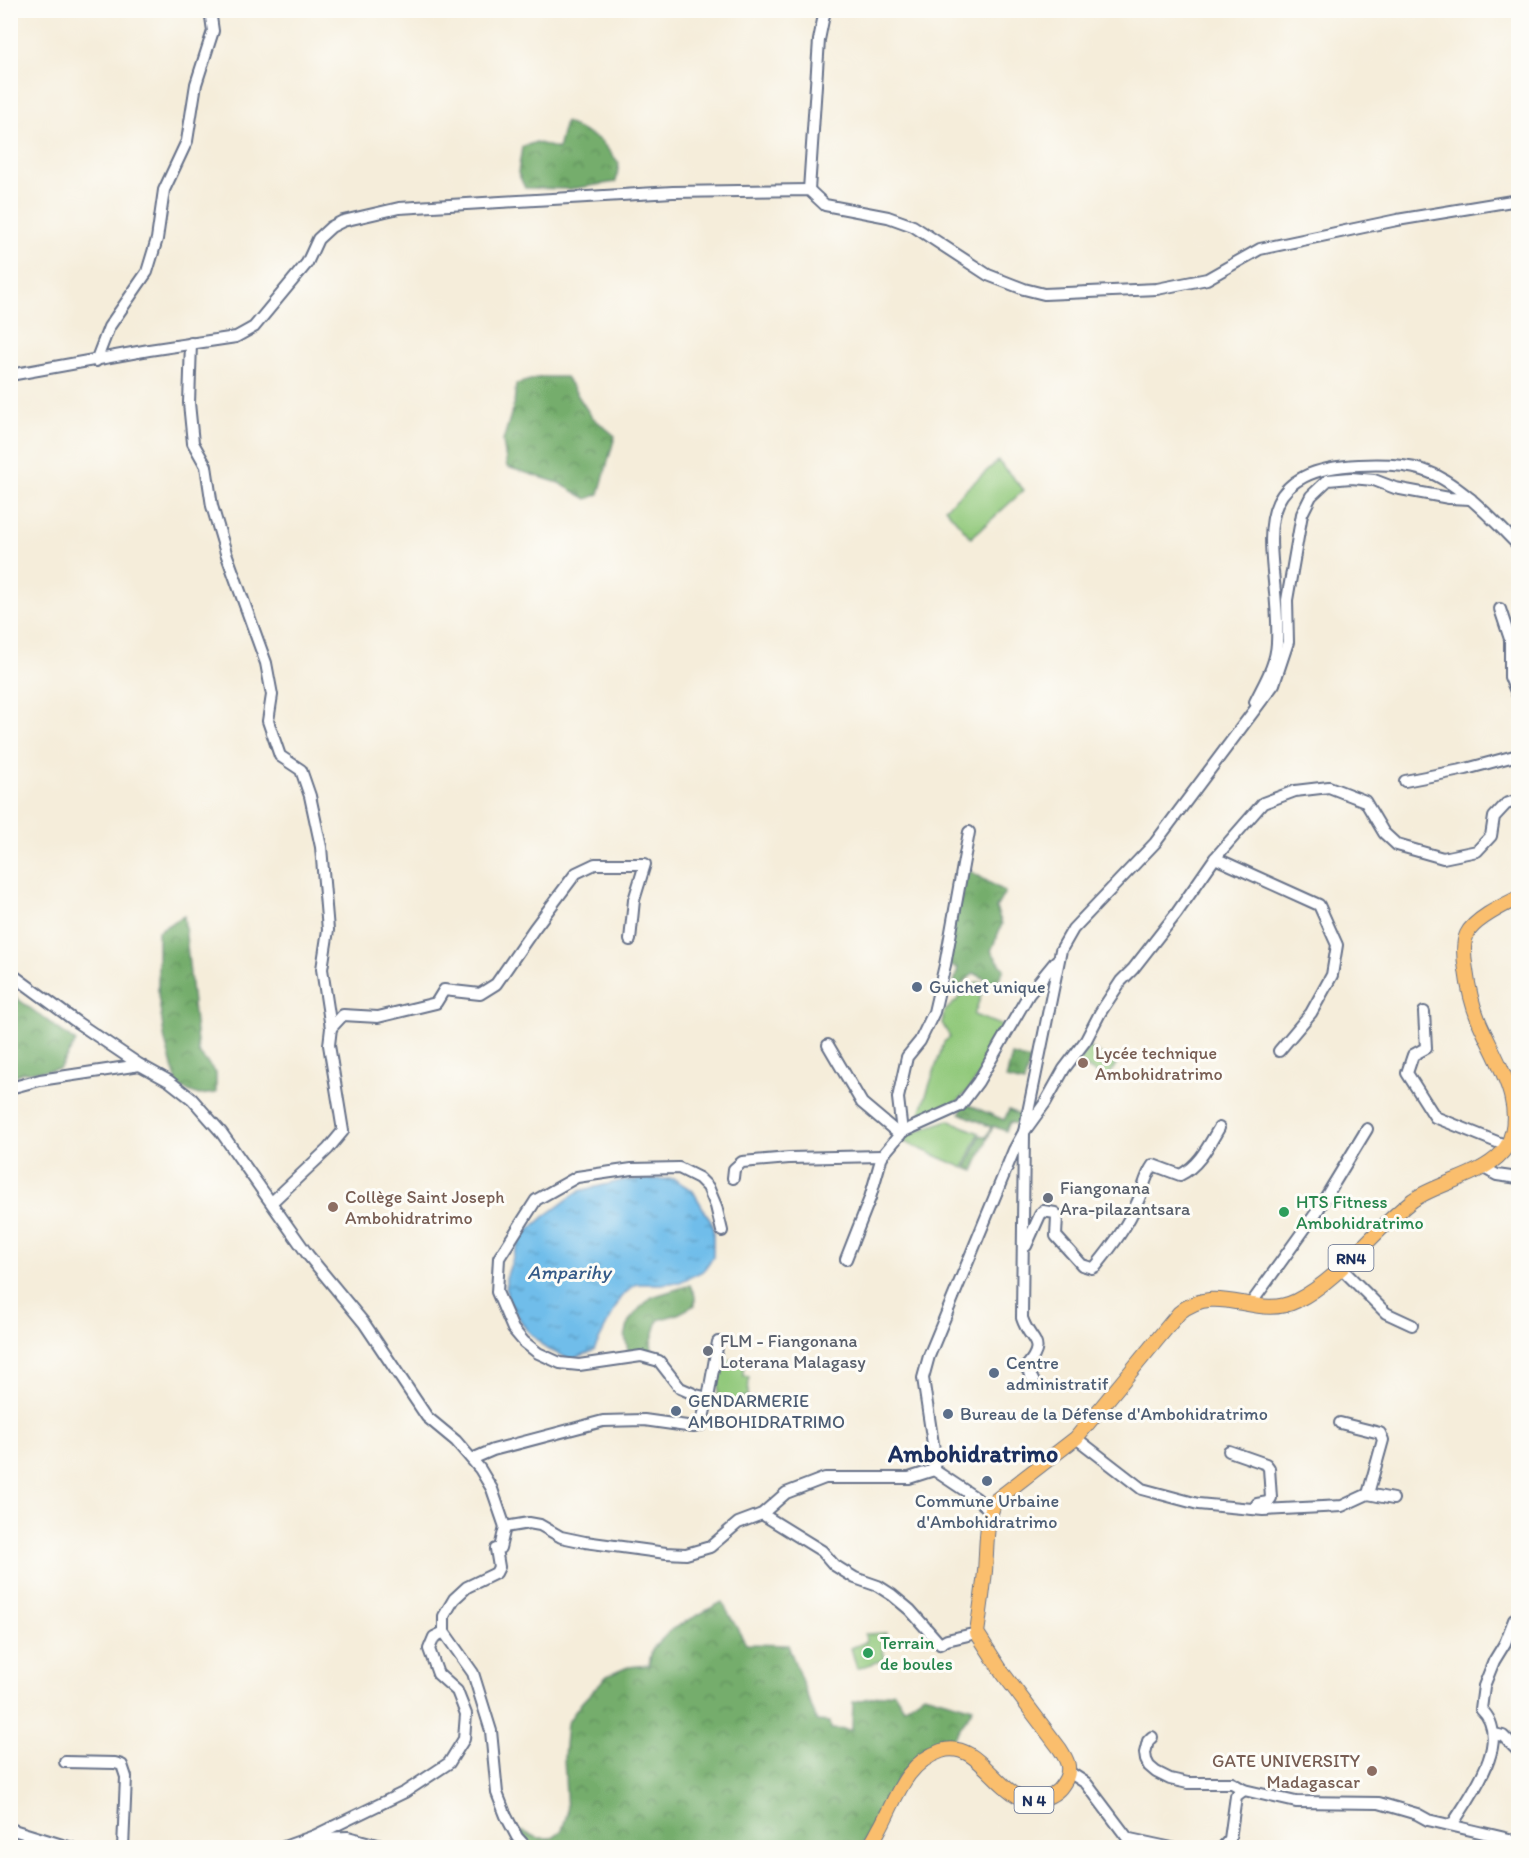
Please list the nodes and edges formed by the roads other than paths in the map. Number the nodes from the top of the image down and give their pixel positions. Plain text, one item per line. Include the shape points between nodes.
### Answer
1 (210, 10) edge
2 (825, 10) edge
3 (809, 190) junction
4 (1518, 200) edge
5 (191, 343) junction
6 (96, 361) junction
7 (10, 375) edge
8 (1471, 499) junction
9 (1518, 545) edge
10 (1500, 609) dead end
11 (1518, 696) edge
12 (1249, 716) junction
13 (1518, 755) edge
14 (1405, 782) dead end
15 (1518, 800) edge
16 (969, 832) dead end
17 (1215, 858) junction
18 (1518, 898) edge
19 (630, 940) dead end
20 (1058, 959) junction
21 (10, 973) edge
22 (1424, 1012) dead end
23 (331, 1028) junction
24 (828, 1045) dead end
25 (1279, 1051) dead end
26 (140, 1065) junction
27 (10, 1088) edge
28 (1219, 1128) dead end
29 (1367, 1129) dead end
30 (1024, 1132) junction
31 (901, 1133) junction
32 (1507, 1146) junction
33 (882, 1156) junction
34 (1482, 1167) junction
35 (733, 1178) dead end
36 (1518, 1178) edge
37 (272, 1202) junction
38 (723, 1231) dead end
39 (1024, 1251) junction
40 (846, 1258) dead end
41 (1341, 1268) junction
42 (1250, 1305) junction
43 (1412, 1325) dead end
44 (718, 1342) dead end
45 (1034, 1382) dead end
46 (708, 1398) junction
47 (1340, 1424) dead end
48 (1076, 1438) junction
49 (1229, 1451) dead end
50 (472, 1459) junction
51 (934, 1470) junction
52 (1368, 1494) junction
53 (1393, 1499) dead end
54 (1253, 1510) junction
55 (992, 1512) junction
56 (762, 1514) junction
57 (505, 1527) junction
58 (1518, 1615) edge
59 (444, 1632) junction
60 (976, 1633) junction
61 (1494, 1734) junction
62 (1152, 1737) dead end
63 (1518, 1751) edge
64 (65, 1762) dead end
65 (1069, 1772) junction
66 (1244, 1790) junction
67 (1452, 1825) junction
68 (10, 1829) edge
69 (314, 1836) junction
70 (1518, 1842) edge
71 (1132, 1843) edge
72 (72, 1848) edge
73 (123, 1848) edge
74 (281, 1848) edge
75 (389, 1848) edge
76 (527, 1848) edge
77 (868, 1848) edge
78 (1172, 1848) edge
79 (1222, 1848) edge

1 - 6 street via 213,31 196,84 187,141 164,190 157,239 147,272 109,327
2 - 3 street via 819,40
3 - 4 street via 825,206 888,217 913,226 988,275 1044,294 1167,287 1207,279 1260,249
3 - 5 street via 672,192 399,208 343,221 318,239 308,263 254,327 236,337
5 - 6 street
5 - 23 street via 189,403 193,443 206,465 212,506 226,553 266,663 272,695 268,721 280,756 301,770 321,847 328,930 322,969
6 - 7 street
8 - 9 street
8 - 12 street via 1351,478 1328,480 1311,496 1302,514 1287,600 1288,642 1274,684
8 - 12 street via 1424,470 1398,466 1334,466 1291,485 1277,504 1271,529 1277,645 1272,668
10 - 11 street via 1510,639 1510,677
12 - 20 street via 1155,843 1072,929
13 - 14 street
15 - 17 street via 1506,804 1494,817 1491,836 1477,851 1443,858 1396,845 1365,801 1329,787 1295,791 1263,803
16 - 31 street via 934,1012 907,1057 898,1098
17 - 25 street via 1319,905 1337,945 1332,975 1311,1013
17 - 30 street via 1176,914 1121,981
18 - 32 main road via 1473,926 1467,934 1464,952 1477,1017 1513,1097 1515,1122
19 - 23 street via 634,900 645,864 595,864 576,873 496,984 480,994 444,990 436,1003 378,1017 343,1015
20 - 30 street
20 - 31 street via 1029,994 960,1106
21 - 26 street
22 - 32 street via 1426,1048 1413,1056 1407,1073 1435,1117
23 - 37 street via 329,1045 343,1131
24 - 31 street via 862,1103
26 - 27 street
26 - 37 street via 192,1099
28 - 39 street via 1189,1170 1180,1175 1153,1165 1121,1235 1096,1266 1082,1265 1056,1236 1055,1213 1043,1211
29 - 42 street via 1316,1214
30 - 39 street
30 - 51 street via 923,1378
31 - 33 street
32 - 34 main road, RN4
33 - 35 street via 742,1162 734,1169
33 - 40 street
34 - 36 street via 1497,1175
34 - 41 main road, RN4 via 1414,1200
37 - 50 street via 308,1255 364,1323 427,1417
38 - 46 street via 708,1187 699,1178 679,1168 632,1169 577,1177 536,1200 498,1258 497,1292 513,1329 538,1353 560,1363 579,1365 650,1358 659,1361 680,1388
39 - 45 street via 1022,1318 1038,1348 1026,1367
41 - 42 main road, RN4 via 1296,1301 1264,1308
41 - 43 street via 1386,1313
42 - 48 main road, RN4 via 1219,1299 1187,1306
44 - 46 street
46 - 50 street via 701,1425 694,1427 644,1420 603,1421
47 - 52 street via 1380,1433 1383,1440
48 - 54 street via 1142,1489 1198,1504
48 - 55 main road, RN4
49 - 54 street via 1269,1468 1271,1498
50 - 57 street via 492,1489
51 - 55 street
51 - 56 street via 909,1478 825,1479 786,1493
52 - 53 street
52 - 54 street via 1342,1506
55 - 60 main road
56 - 57 street via 738,1523 710,1547 686,1554 585,1542 529,1523
56 - 60 street via 822,1551 834,1565 892,1595 940,1644
57 - 59 street via 500,1548 496,1549 496,1573 467,1587 454,1599 444,1616
58 - 61 street via 1484,1686 1481,1709 1490,1718
59 - 69 street via 434,1637 429,1649 438,1674 457,1691 466,1714 465,1739 448,1763 405,1792
59 - 76 street via 473,1673 491,1731 497,1793 517,1837
60 - 65 main road, N 4 via 1060,1749
61 - 63 street via 1503,1736
61 - 67 street via 1482,1776
62 - 66 street via 1145,1753 1149,1766 1156,1772 1188,1783 1232,1783
64 - 73 street via 122,1765 126,1777
65 - 71 street via 1086,1783
65 - 77 main road, N 4 via 1061,1789 1044,1799 1030,1801 1008,1790 970,1756 957,1750 941,1750 914,1767
66 - 67 street via 1296,1802 1379,1803
66 - 79 street via 1236,1796 1230,1839
67 - 70 street
68 - 72 street
69 - 74 street
69 - 75 street via 348,1837
71 - 78 street

